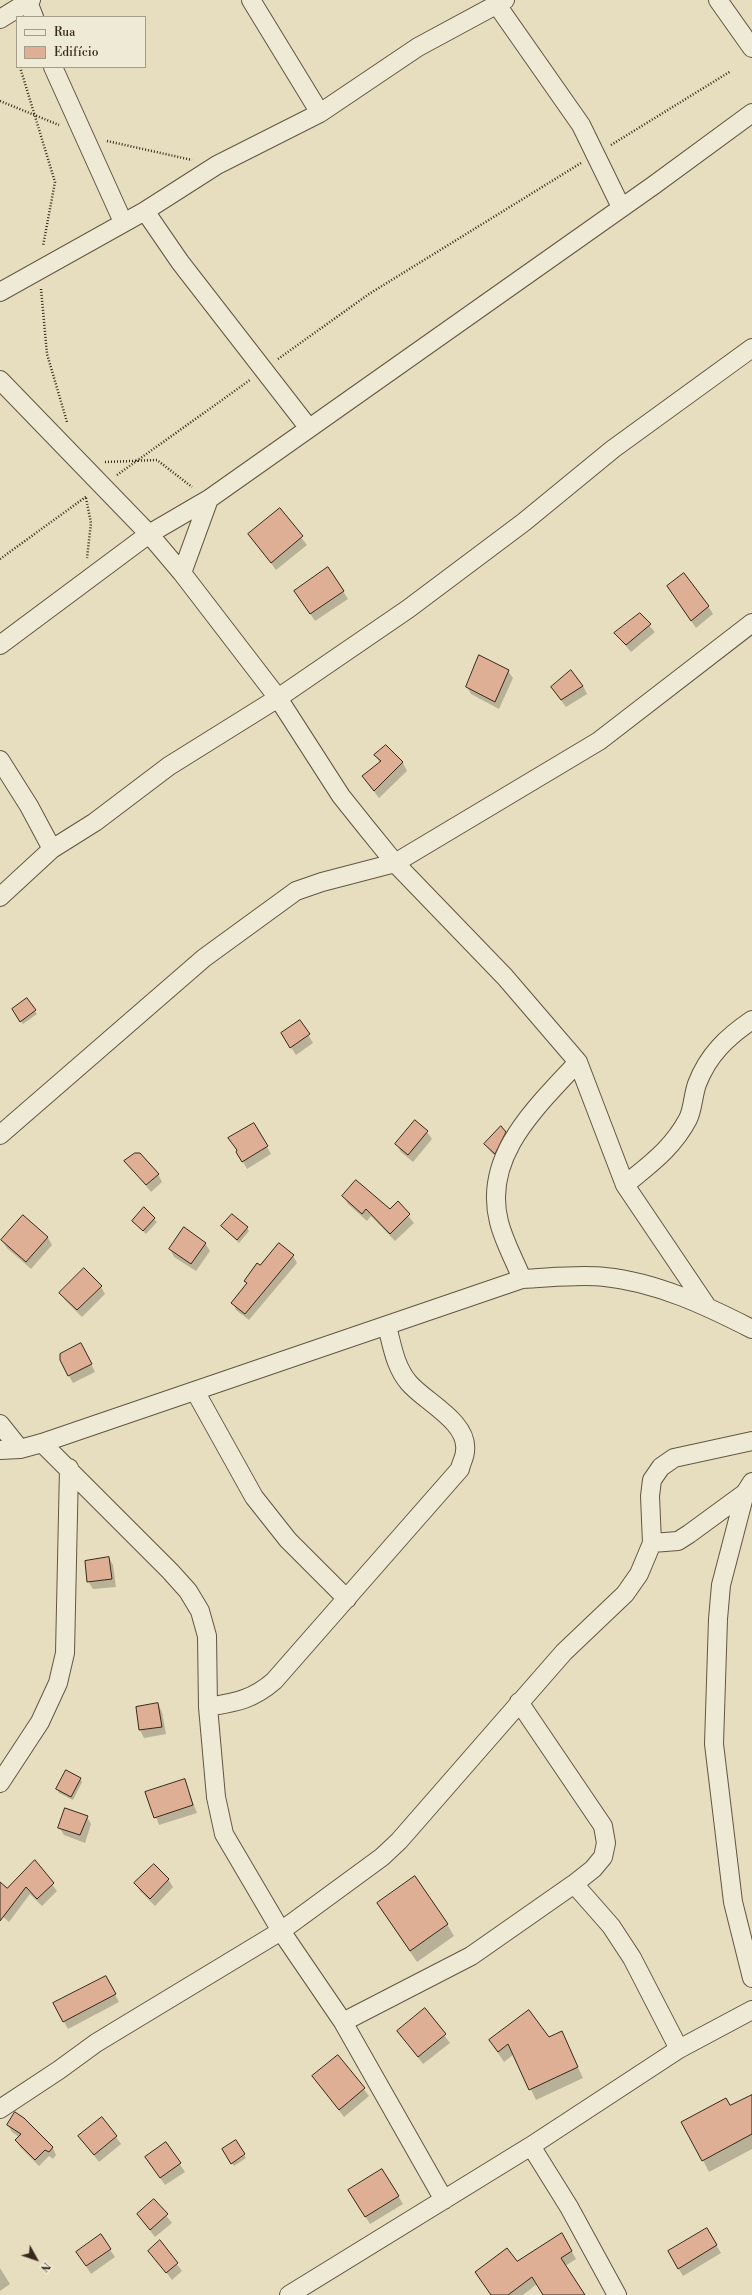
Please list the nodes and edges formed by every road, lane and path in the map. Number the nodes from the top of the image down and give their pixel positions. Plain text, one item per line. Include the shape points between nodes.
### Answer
1 (251, 0) edge
2 (718, 0) edge
3 (501, 3) edge
4 (31, 6) edge
5 (0, 18) edge
6 (752, 48) edge
7 (20, 68) edge
8 (53, 68) edge
9 (731, 71) dead end
10 (320, 113) junction
11 (752, 113) edge
12 (604, 149) dead end
13 (584, 162) dead end
14 (621, 207) junction
15 (145, 211) junction
16 (123, 222) junction
17 (39, 270) junction
18 (0, 292) edge
19 (752, 348) edge
20 (272, 364) dead end
21 (252, 378) dead end
22 (0, 380) edge
23 (69, 426) dead end
24 (308, 427) junction
25 (80, 463) junction
26 (110, 480) dead end
27 (85, 493) dead end
28 (91, 494) dead end
29 (209, 499) junction
30 (149, 534) junction
31 (0, 559) edge
32 (182, 573) junction
33 (85, 582) junction
34 (752, 623) edge
35 (0, 645) edge
36 (278, 698) junction
37 (0, 760) edge
38 (52, 849) junction
39 (395, 863) junction
40 (0, 897) edge
41 (752, 1020) edge
42 (578, 1062) junction
43 (0, 1135) edge
44 (625, 1185) junction
45 (522, 1279) junction
46 (706, 1305) junction
47 (387, 1326) junction
48 (752, 1329) edge
49 (195, 1391) junction
50 (0, 1424) edge
51 (752, 1441) edge
52 (42, 1443) junction
53 (0, 1450) edge
54 (20, 1450) junction
55 (69, 1468) junction
56 (749, 1487) edge
57 (652, 1543) junction
58 (347, 1599) junction
59 (519, 1702) junction
60 (208, 1707) junction
61 (0, 1783) edge
62 (574, 1884) junction
63 (281, 1931) junction
64 (752, 1978) edge
65 (752, 2010) edge
66 (343, 2022) junction
67 (680, 2049) junction
68 (0, 2109) edge
69 (531, 2146) junction
70 (444, 2200) junction
71 (289, 2295) edge
72 (617, 2295) edge

1 - 10 street
2 - 6 street
3 - 10 street via 418,47
3 - 14 street via 581,126
4 - 5 street
7 - 17 path via 55,182
8 - 16 street
9 - 12 path
10 - 15 street via 216,165
11 - 14 street
13 - 20 path via 369,294
14 - 24 street
15 - 16 street
15 - 24 street via 180,262
16 - 17 street
17 - 18 street
17 - 23 path via 47,354
19 - 36 street via 613,449 524,522 408,609
21 - 26 path
22 - 25 street
24 - 29 street
25 - 29 path via 157,460
25 - 30 street
27 - 33 path via 91,523
28 - 31 path
29 - 30 street
29 - 32 street
30 - 32 street
30 - 33 street
32 - 36 street
33 - 35 street
34 - 39 street via 598,741
36 - 38 street via 170,766 95,822
36 - 39 street via 341,796
37 - 38 street via 30,806
38 - 40 street
39 - 42 street via 505,977
39 - 43 street via 322,882 296,892 204,958
41 - 44 street via 733,1033 710,1056 697,1084 689,1118 672,1145
42 - 44 street
42 - 45 street via 520,1127 502,1160 496,1196 499,1223
44 - 46 street
45 - 46 street via 603,1277 626,1280
45 - 47 street
46 - 48 street
47 - 49 street
47 - 58 street via 399,1368 420,1393 450,1418 462,1432 466,1450 460,1469
49 - 52 street
49 - 58 street via 254,1496 288,1540
50 - 54 street
51 - 57 street via 674,1458 661,1467 652,1480 650,1496
52 - 54 street
52 - 55 street
53 - 54 street
55 - 60 street via 170,1571 188,1591 200,1611 207,1636
55 - 61 street via 65,1653 58,1683 40,1722
56 - 57 street via 678,1541
56 - 64 street via 721,1585 714,1744 732,1902
57 - 59 street via 639,1574 625,1594 564,1652
58 - 60 street via 261,1692 249,1699
59 - 62 street via 603,1826 606,1843 603,1856 593,1869
59 - 63 street via 388,1852
60 - 63 street via 216,1797 224,1834
62 - 66 street via 471,1956
62 - 67 street via 611,1926 632,1958
63 - 66 street
63 - 68 street via 96,2043
65 - 67 street
66 - 70 street
67 - 69 street
69 - 70 street
69 - 72 street via 569,2207
70 - 71 street

